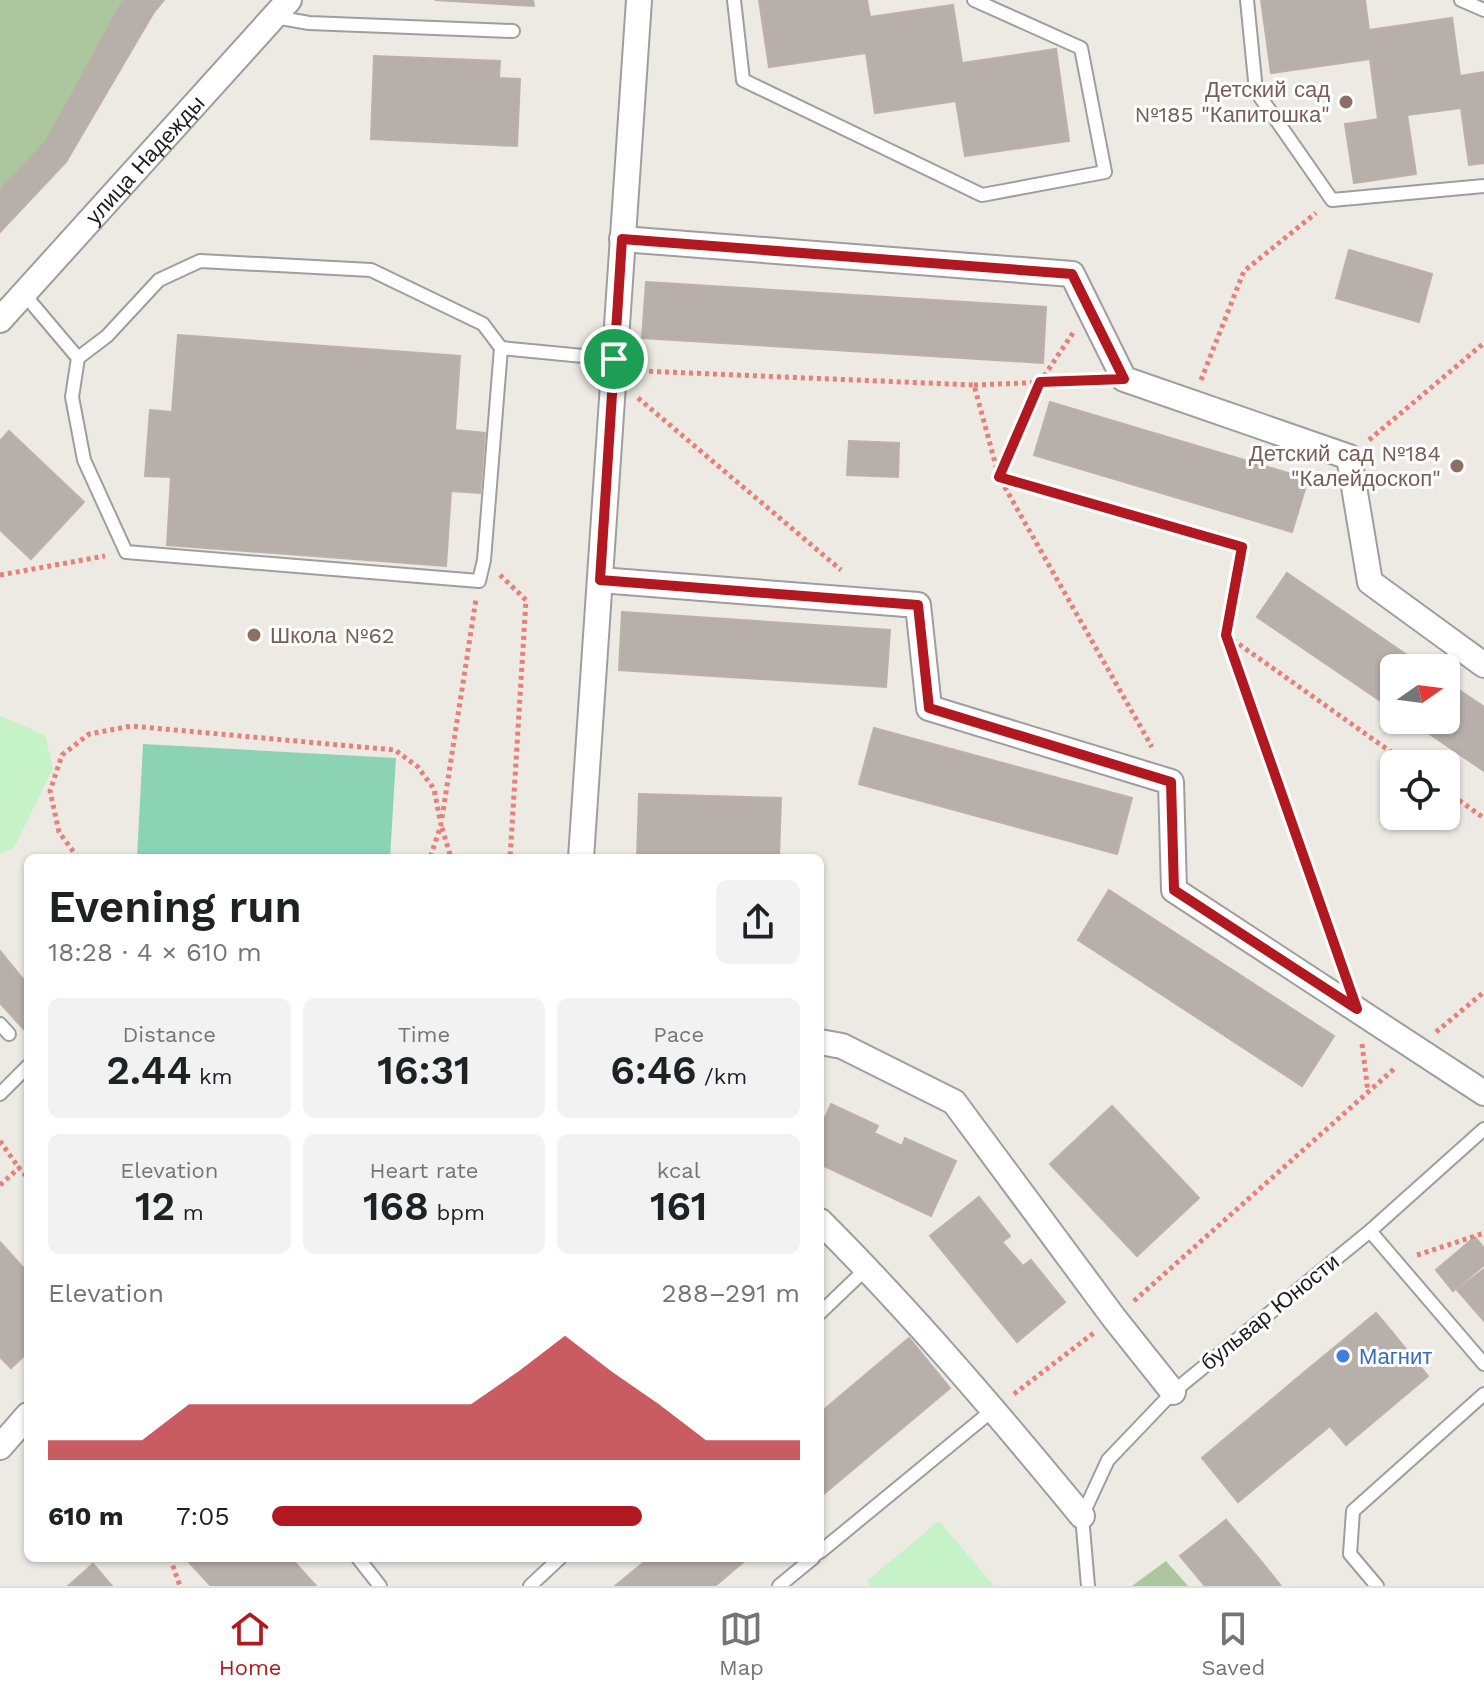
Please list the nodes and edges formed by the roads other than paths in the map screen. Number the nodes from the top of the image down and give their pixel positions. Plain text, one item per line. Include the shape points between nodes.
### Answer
1 (639, 0) edge
2 (734, 0) edge
3 (974, 0) edge
4 (1247, 0) edge
5 (1461, 0) edge
6 (280, 8) edge
7 (1484, 10) edge
8 (513, 31) dead end
9 (1484, 186) edge
10 (622, 239) junction
11 (24, 294) junction
12 (0, 320) edge
13 (501, 348) junction
14 (78, 358) junction
15 (617, 364) junction
16 (600, 580) junction
17 (1484, 665) edge
18 (581, 854) edge
19 (824, 1043) edge
20 (24, 1070) edge
21 (1484, 1093) edge
22 (0, 1094) edge
23 (1484, 1129) edge
24 (824, 1225) edge
25 (1370, 1231) junction
26 (867, 1268) junction
27 (824, 1309) edge
28 (1484, 1364) edge
29 (1173, 1392) junction
30 (1484, 1394) edge
31 (994, 1409) junction
32 (24, 1420) edge
33 (0, 1447) edge
34 (1082, 1516) junction
35 (824, 1549) edge
36 (361, 1562) edge
37 (556, 1562) edge
38 (808, 1562) edge
39 (380, 1586) edge
40 (530, 1586) edge
41 (779, 1586) edge
42 (1088, 1586) edge
43 (1377, 1586) edge

1 - 10 street
2 - 3 lane via 743,80 982,195 1105,172 1081,48
4 - 9 lane via 1256,91 1332,200
5 - 7 lane
6 - 8 lane via 309,23
6 - 11 street, улица Надежды
10 - 15 street
10 - 17 street via 1072,274 1124,379 1349,457 1370,582
11 - 12 street, улица Надежды
11 - 14 lane
13 - 14 lane via 483,324 371,270 200,261 159,280 107,336
13 - 14 lane via 479,581 126,552 84,460 72,397
13 - 15 lane
15 - 16 street
16 - 18 street
16 - 21 street via 918,605 929,708 1171,782 1174,890
19 - 29 street via 842,1046 954,1102
20 - 22 lane
23 - 25 lane, бульвар Юности
24 - 26 street
25 - 28 lane
25 - 29 lane, бульвар Юности
26 - 27 lane
26 - 31 street
29 - 34 lane, бульвар Юности via 1108,1460
30 - 43 lane via 1353,1511 1350,1554
31 - 34 street
31 - 35 lane
32 - 33 street
34 - 42 lane
36 - 39 lane
37 - 40 lane
38 - 41 lane

